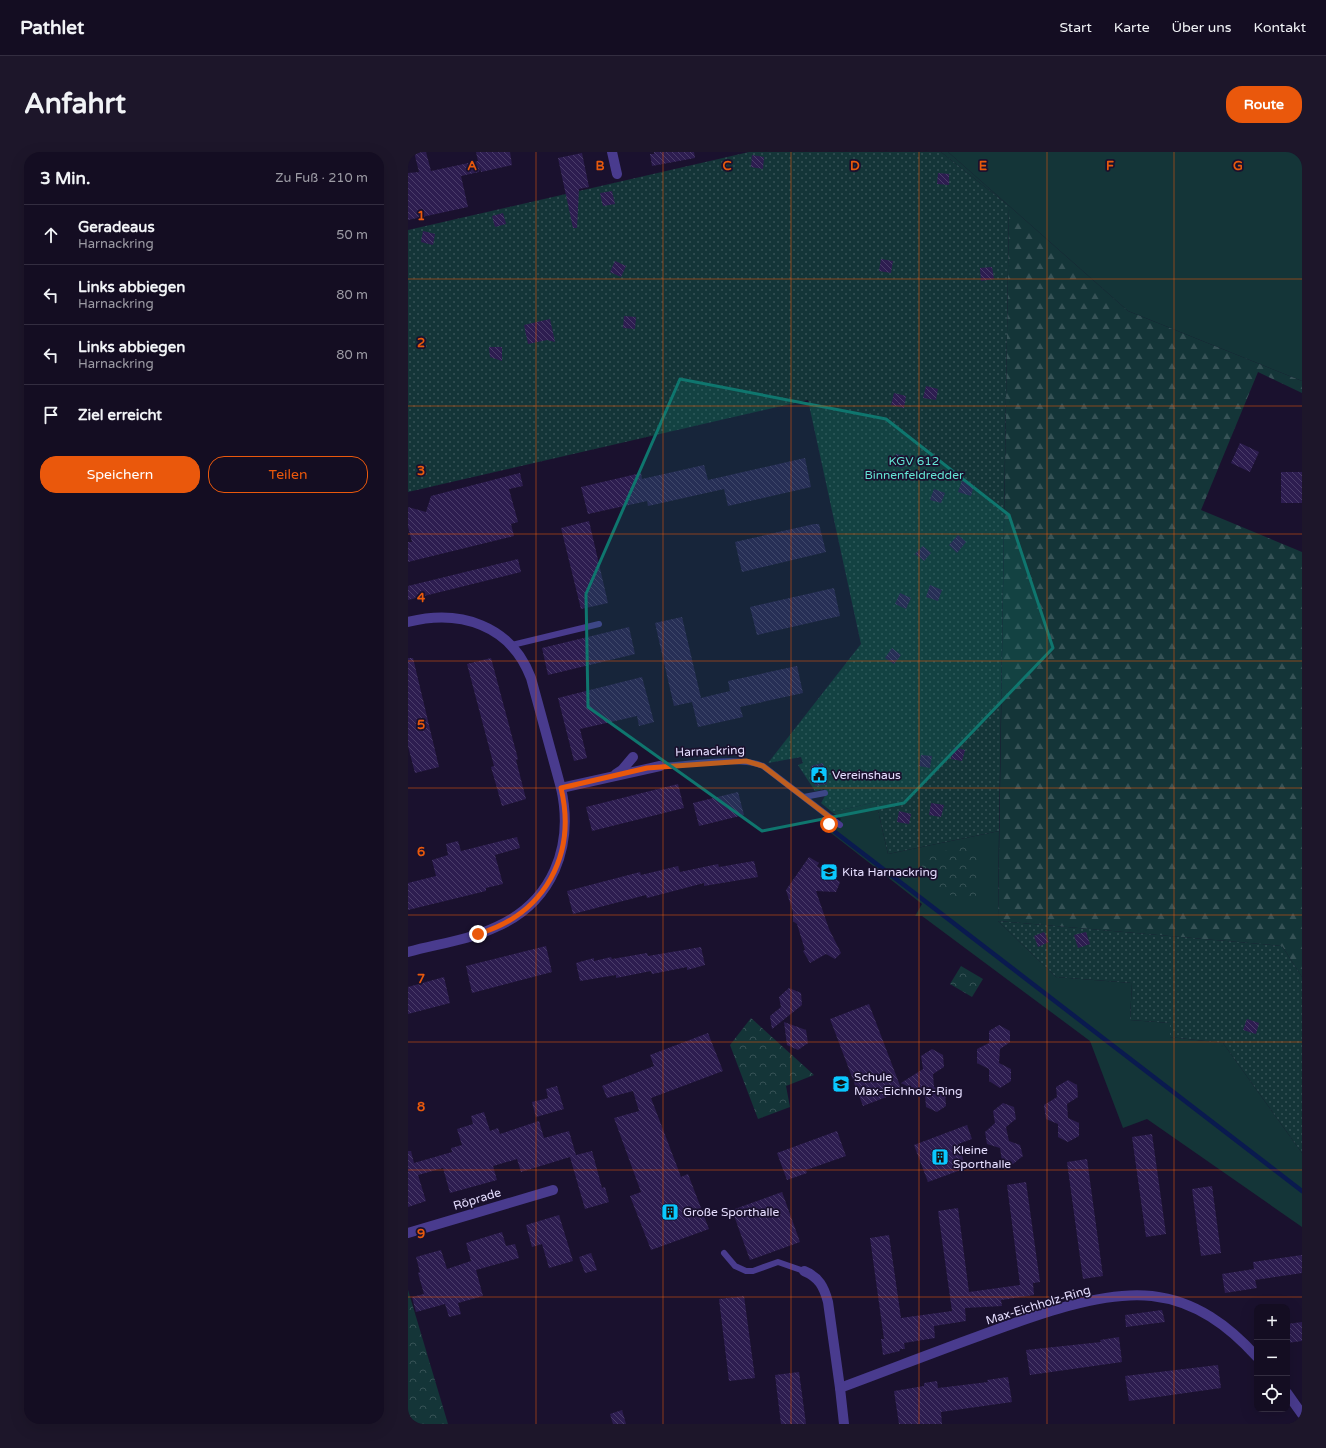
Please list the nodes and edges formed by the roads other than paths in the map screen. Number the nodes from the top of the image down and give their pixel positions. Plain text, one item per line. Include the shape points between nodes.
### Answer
1 (612, 152) edge
2 (617, 174) dead end
3 (408, 622) edge
4 (599, 624) dead end
5 (512, 645) junction
6 (633, 757) dead end
7 (660, 766) joint
8 (610, 777) junction
9 (561, 788) junction
10 (825, 793) dead end
11 (801, 797) junction
12 (840, 825) dead end
13 (408, 952) edge
14 (553, 1190) dead end
15 (408, 1233) edge
16 (724, 1253) dead end
17 (804, 1271) joint
18 (1254, 1354) edge
19 (840, 1388) junction
20 (1290, 1397) edge
21 (1302, 1414) edge
22 (844, 1424) edge

1 - 2 street
3 - 5 street via 445,617 469,621 492,630
4 - 5 lane
5 - 9 street via 531,678
6 - 8 street, Harnackring via 622,770
7 - 8 street, Harnackring
7 - 11 lane, Harnackring via 753,762 763,766
8 - 9 street, Harnackring
9 - 13 street via 566,824 561,856 549,881 529,907 497,927
10 - 11 lane
11 - 12 lane, Harnackring
14 - 15 street, Röprade
16 - 17 lane via 735,1266 746,1271 778,1262
17 - 19 street via 819,1280 825,1290
18 - 19 street, Max-Eichholz-Ring via 1223,1324 1200,1310 1168,1299 1134,1296 1085,1303 1020,1321
19 - 22 street
20 - 21 street

